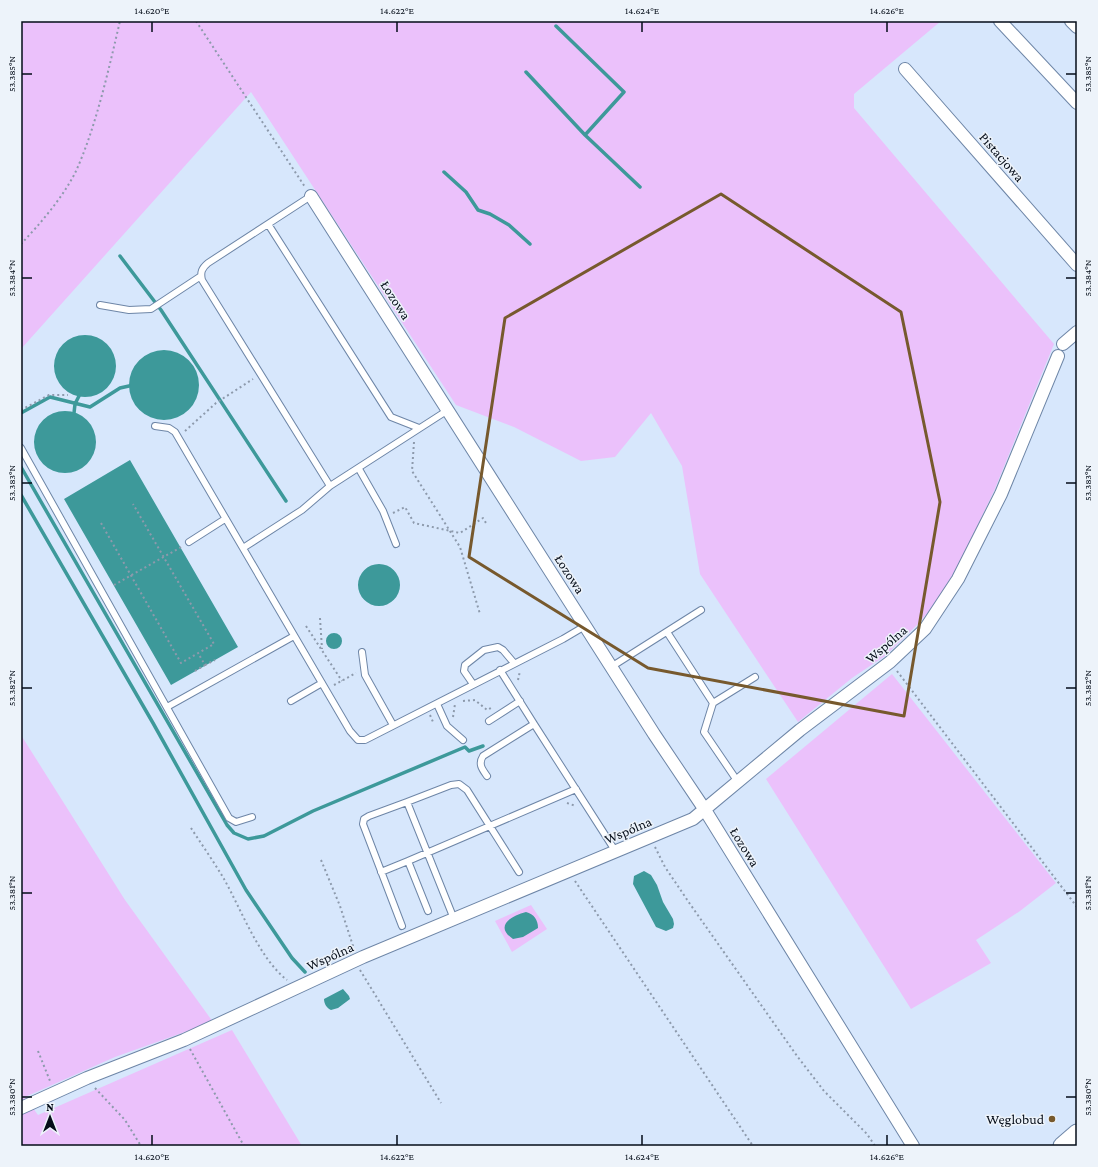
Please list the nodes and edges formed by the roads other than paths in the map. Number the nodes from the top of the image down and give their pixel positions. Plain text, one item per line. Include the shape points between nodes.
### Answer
1 (1000, 21) edge
2 (1072, 21) edge
3 (1077, 27) edge
4 (904, 69) dead end
5 (1077, 103) edge
6 (311, 196) joint
7 (268, 224) junction
8 (1077, 265) edge
9 (201, 276) junction
10 (100, 305) dead end
11 (1077, 332) edge
12 (1063, 344) dead end
13 (1058, 356) dead end
14 (448, 410) junction
15 (155, 426) dead end
16 (417, 430) junction
17 (21, 448) edge
18 (359, 469) junction
19 (330, 486) junction
20 (225, 519) junction
21 (189, 542) dead end
22 (396, 544) dead end
23 (243, 548) junction
24 (701, 610) dead end
25 (585, 626) junction
26 (667, 632) junction
27 (294, 636) junction
28 (362, 652) dead end
29 (514, 663) junction
30 (611, 667) junction
31 (500, 670) junction
32 (755, 677) dead end
33 (322, 684) junction
34 (473, 684) junction
35 (291, 701) dead end
36 (520, 701) junction
37 (713, 703) junction
38 (437, 704) junction
39 (167, 707) junction
40 (489, 720) dead end
41 (534, 724) junction
42 (393, 725) junction
43 (463, 740) dead end
44 (487, 776) dead end
45 (738, 782) junction
46 (576, 789) junction
47 (407, 802) junction
48 (705, 810) junction
49 (252, 817) dead end
50 (490, 826) junction
51 (616, 852) junction
52 (427, 853) junction
53 (408, 861) junction
54 (381, 872) junction
55 (520, 872) dead end
56 (428, 911) dead end
57 (454, 919) junction
58 (402, 926) dead end
59 (21, 1108) edge
60 (1077, 1133) edge
61 (913, 1146) edge
62 (1062, 1146) edge

1 - 5 street
2 - 3 street
4 - 8 street, Pistacjowa
6 - 7 lane
6 - 14 street, Łozowa
7 - 9 lane via 208,263 202,268
7 - 16 lane via 391,417
9 - 10 lane via 152,309 129,310
9 - 19 lane
11 - 12 street
13 - 45 street, Wspólna via 1001,494 958,579 925,629 890,662 800,730
14 - 16 lane
14 - 25 street, Łozowa
15 - 20 lane via 175,432
16 - 18 lane
17 - 39 lane
18 - 19 lane
18 - 22 lane via 385,517
19 - 23 lane via 302,510
20 - 21 lane
20 - 23 lane
23 - 27 lane
24 - 26 lane
25 - 29 lane
25 - 30 street, Łozowa
26 - 30 lane
26 - 37 lane
27 - 33 lane
27 - 39 lane
28 - 42 lane via 366,675
29 - 31 lane
29 - 34 lane via 498,647 484,650 464,665 464,671
30 - 48 street, Łozowa
31 - 34 lane
31 - 36 lane
32 - 37 lane
33 - 35 lane
33 - 42 lane via 358,740 365,740
34 - 38 lane
36 - 40 lane
36 - 41 lane
37 - 45 lane via 704,732
38 - 42 lane
38 - 43 lane via 446,726
39 - 49 lane via 230,818 236,822
41 - 44 lane via 483,756 480,761 481,767
41 - 46 lane
45 - 48 street, Wspólna
46 - 50 lane
46 - 51 lane
47 - 50 lane via 459,784 467,790
47 - 52 lane
47 - 54 lane via 364,819 363,824
48 - 51 street, Wspólna via 693,819
48 - 61 street, Łozowa
50 - 52 lane
50 - 55 lane
51 - 57 street, Wspólna
52 - 53 lane
52 - 57 lane
53 - 54 lane
53 - 56 lane
54 - 58 lane
57 - 59 street, Wspólna via 357,960 184,1040 87,1078
60 - 62 street

